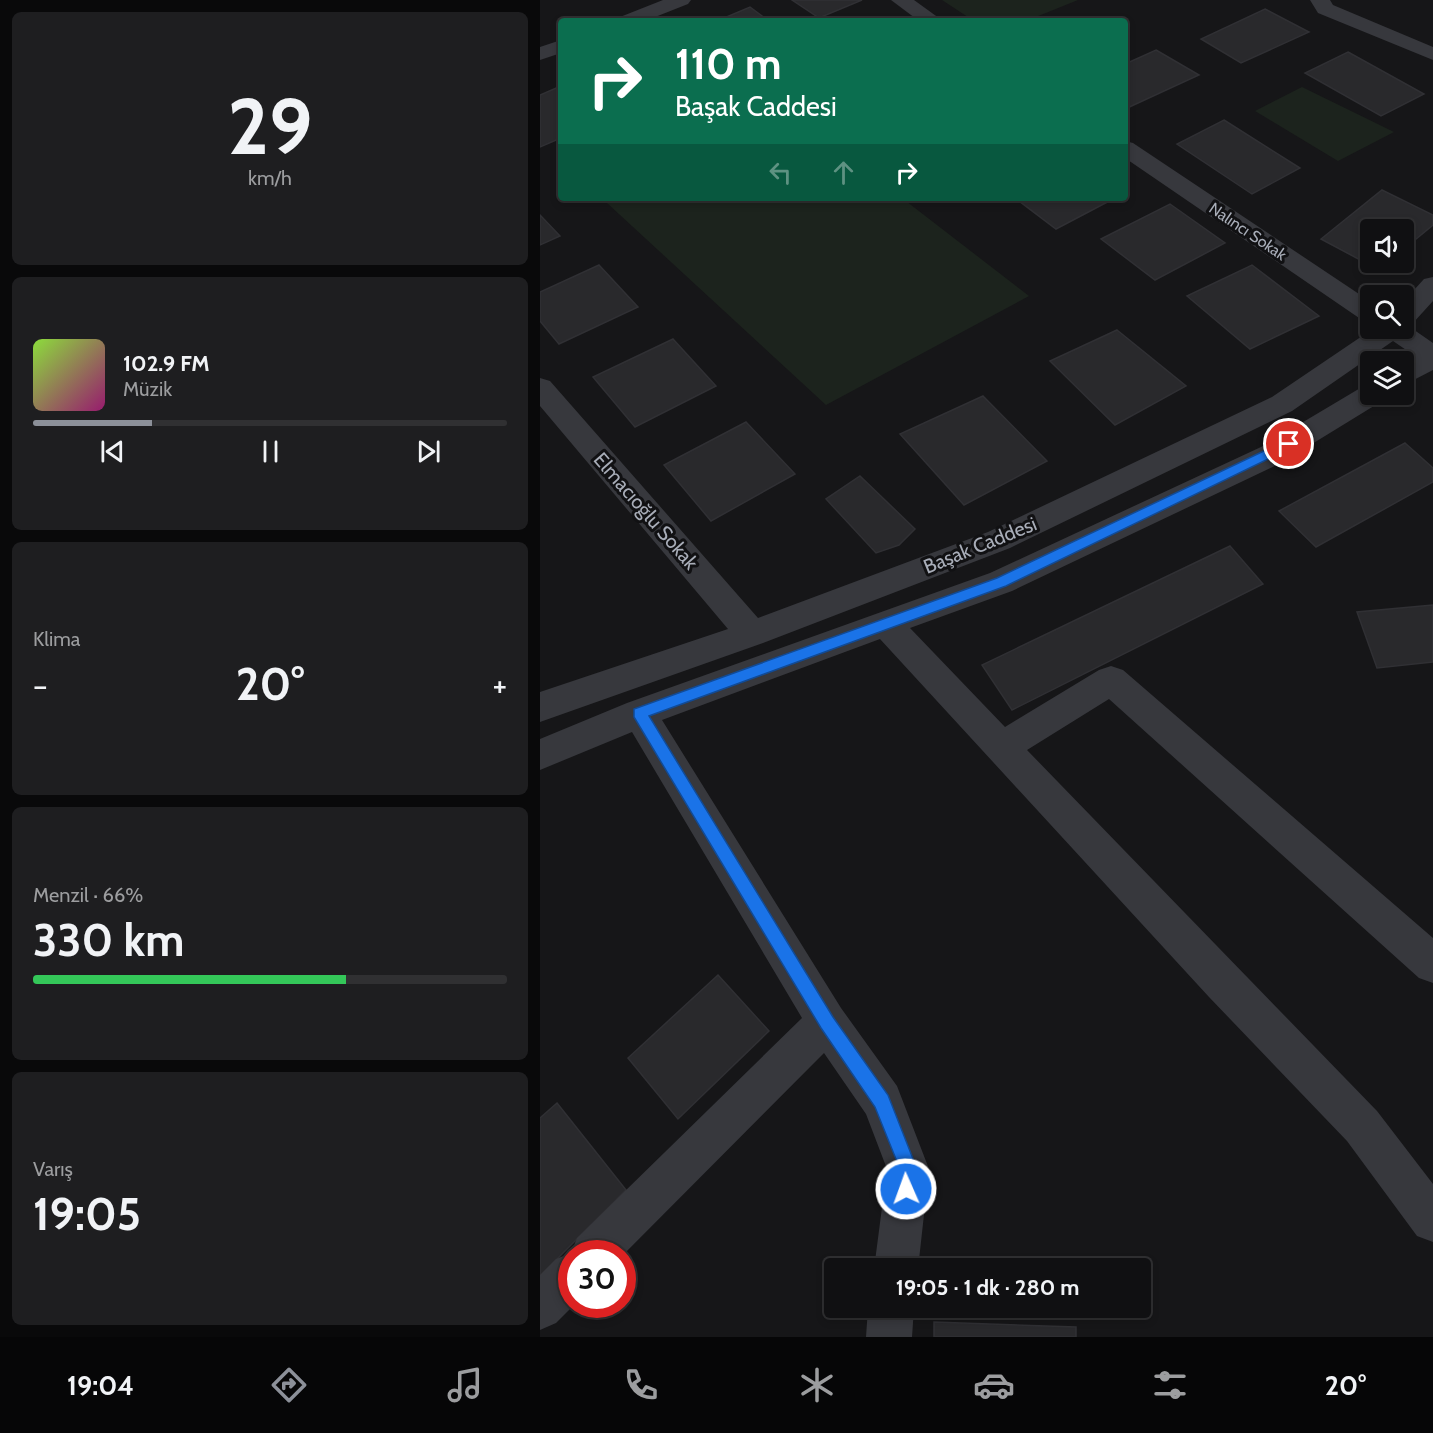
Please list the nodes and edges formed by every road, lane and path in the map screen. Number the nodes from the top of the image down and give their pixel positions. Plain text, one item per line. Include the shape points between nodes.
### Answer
1 (681, 0) edge
2 (901, 0) edge
3 (1320, 0) edge
4 (653, 4) edge
5 (632, 18) edge
6 (928, 18) edge
7 (558, 47) edge
8 (540, 54) edge
9 (1433, 54) edge
10 (1128, 150) edge
11 (1433, 285) edge
12 (1414, 306) edge
13 (1360, 307) edge
14 (1377, 339) edge
15 (1407, 339) edge
16 (1433, 357) edge
17 (1414, 369) edge
18 (540, 388) edge
19 (1360, 401) edge
20 (885, 623) junction
21 (752, 634) junction
22 (540, 707) edge
23 (639, 713) junction
24 (1001, 747) junction
25 (540, 755) edge
26 (1433, 964) edge
27 (827, 1022) junction
28 (1433, 1220) edge
29 (607, 1240) edge
30 (897, 1258) edge
31 (558, 1289) edge
32 (540, 1306) edge
33 (890, 1318) edge
34 (889, 1337) edge

1 - 4 street
2 - 6 street
3 - 9 street via 1325,9
4 - 5 street
7 - 8 street
10 - 13 street, Nalıncı Sokak
11 - 12 street
14 - 21 street, Başak Caddesi via 1282,404 1184,453 999,540
15 - 16 street
16 - 17 street
18 - 21 street, Elmacıoğlu Sokak
19 - 20 street, Başak Caddesi via 1270,455 1100,537 1001,582
20 - 23 street, Başak Caddesi
20 - 24 street
21 - 22 street, Başak Caddesi
23 - 25 street, Başak Caddesi
23 - 27 street
24 - 26 street via 1111,680
24 - 28 street via 1362,1126
27 - 29 street
27 - 30 street via 882,1101 908,1169
31 - 32 street
33 - 34 street

